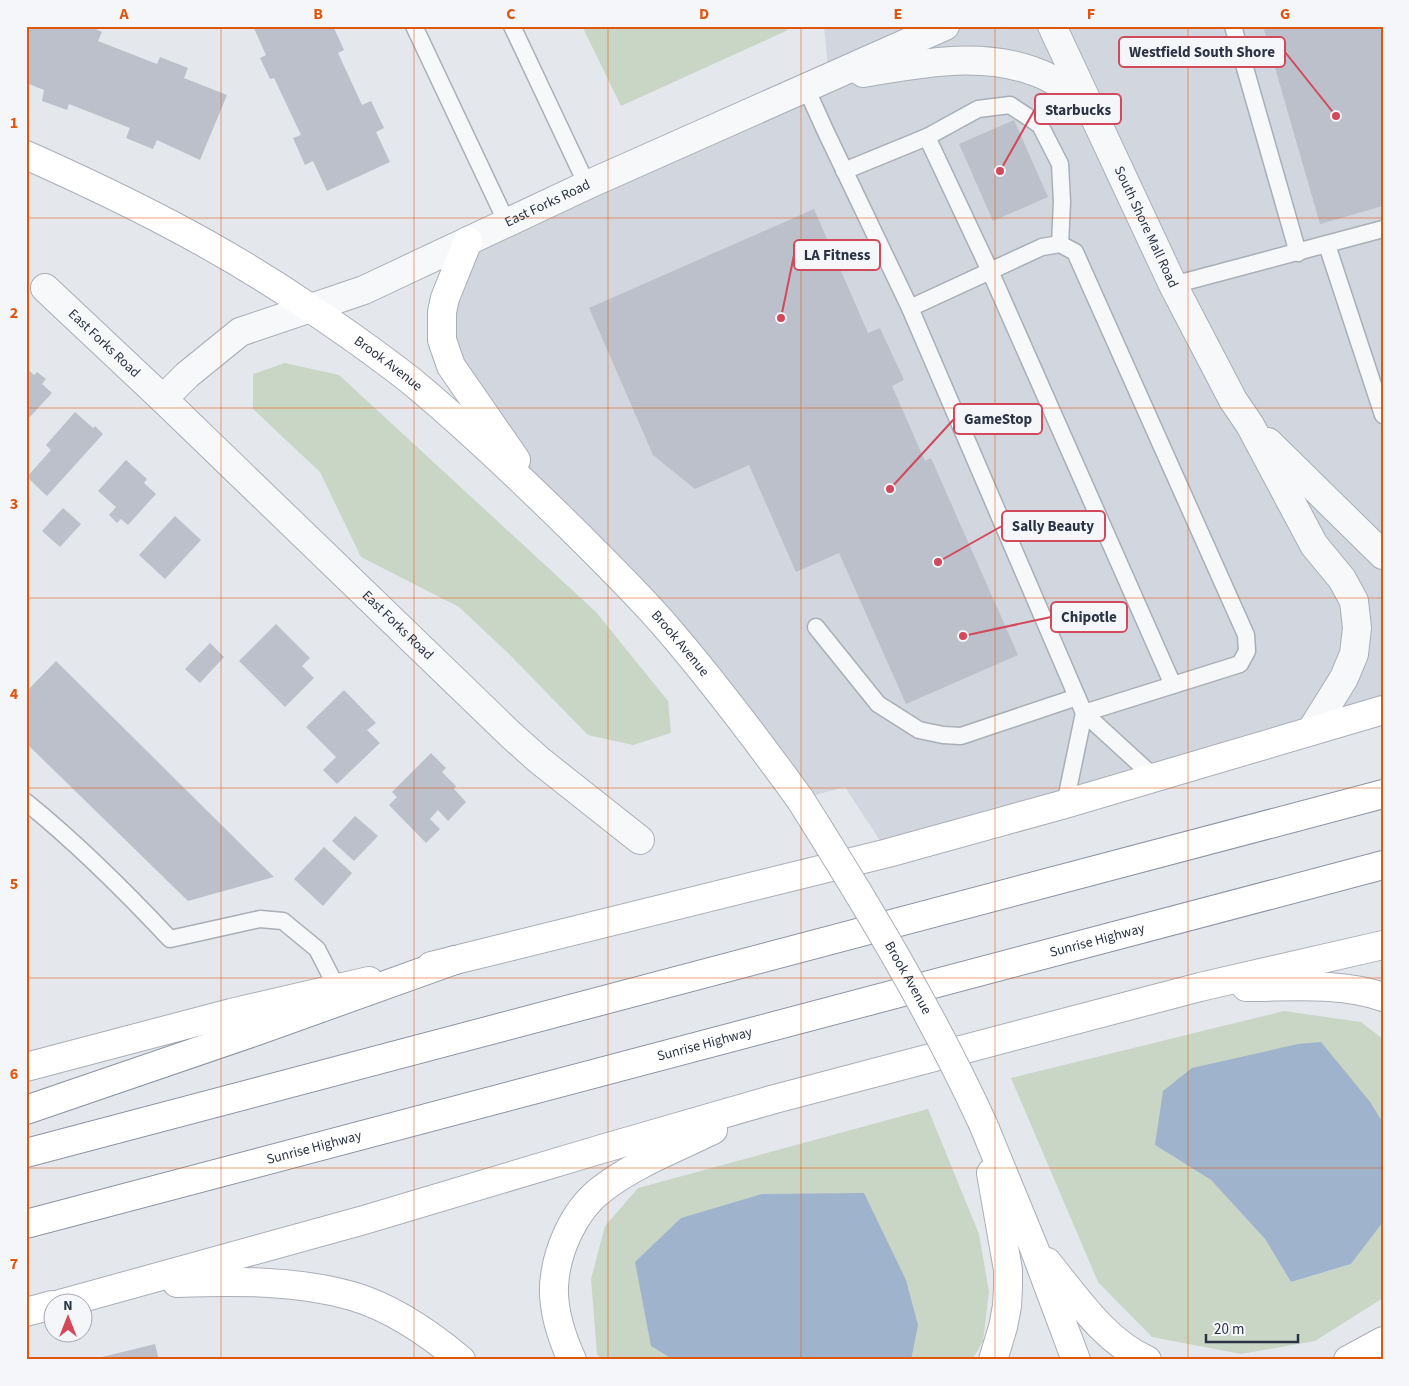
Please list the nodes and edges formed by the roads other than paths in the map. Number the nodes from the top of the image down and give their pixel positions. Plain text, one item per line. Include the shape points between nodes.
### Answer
1 (414, 26) edge
2 (512, 26) edge
3 (1052, 26) edge
4 (1233, 26) edge
5 (943, 27) edge
6 (818, 83) junction
7 (1090, 106) junction
8 (927, 137) junction
9 (26, 155) edge
10 (844, 171) junction
11 (587, 185) junction
12 (507, 223) junction
13 (1383, 229) edge
14 (468, 241) junction
15 (1060, 244) junction
16 (1327, 245) junction
17 (1298, 253) junction
18 (990, 271) junction
19 (1173, 285) junction
20 (45, 288) dead end
21 (310, 308) junction
22 (910, 308) junction
23 (163, 399) junction
24 (1383, 415) edge
25 (1250, 425) junction
26 (547, 504) junction
27 (1383, 555) edge
28 (816, 626) dead end
29 (1173, 685) junction
30 (1077, 697) junction
31 (1383, 710) edge
32 (1084, 713) junction
33 (1311, 731) junction
34 (1155, 778) junction
35 (1383, 794) edge
36 (26, 802) edge
37 (1065, 804) junction
38 (640, 840) dead end
39 (1383, 865) edge
40 (1383, 945) edge
41 (455, 960) junction
42 (1200, 987) junction
43 (337, 988) junction
44 (1383, 997) edge
45 (26, 1067) edge
46 (771, 1100) junction
47 (26, 1110) edge
48 (983, 1124) junction
49 (26, 1153) edge
50 (26, 1224) edge
51 (1034, 1248) junction
52 (135, 1284) junction
53 (92, 1295) edge
54 (42, 1308) edge
55 (26, 1312) edge
56 (1383, 1342) edge
57 (461, 1360) edge
58 (572, 1360) edge
59 (993, 1360) edge
60 (1076, 1360) edge
61 (1147, 1360) edge
62 (1348, 1360) edge

1 - 12 lane
2 - 11 lane
3 - 7 street, South Shore Mall Road
4 - 17 lane
5 - 6 street, East Forks Road
6 - 7 street via 936,62 987,61 1033,70
6 - 10 lane
6 - 11 street, East Forks Road
7 - 19 street, South Shore Mall Road
8 - 10 lane
8 - 15 lane via 978,109 1010,105 1040,125 1060,164
8 - 18 lane
9 - 21 main road, Brook Avenue via 188,234
10 - 22 lane
11 - 12 street, East Forks Road
12 - 14 street, East Forks Road
13 - 16 lane
14 - 21 street, East Forks Road via 364,290
14 - 26 main road via 449,285 442,312 442,340 446,354 460,380
15 - 18 lane via 1042,247
15 - 29 lane via 1075,252 1246,635 1247,650 1240,664
16 - 17 lane
16 - 24 lane
17 - 19 lane
18 - 22 lane
18 - 29 lane
19 - 25 street, South Shore Mall Road
20 - 23 street, East Forks Road
21 - 23 street, East Forks Road via 240,332
21 - 26 main road, Brook Avenue via 410,380
22 - 30 lane
23 - 38 street, East Forks Road via 511,735
25 - 27 street, South Shore Mall Road
25 - 33 street, South Shore Mall Road via 1314,545 1342,580 1355,607 1356,641 1349,668
26 - 48 main road, Brook Avenue, bridge via 667,628 800,799 916,991
28 - 30 lane via 878,704 919,730 961,736
29 - 32 lane
30 - 32 lane
31 - 33 main road
32 - 34 lane
32 - 37 lane
33 - 34 main road
34 - 37 main road
35 - 49 main road
36 - 43 lane via 54,825 170,939 260,919 283,921 317,949
37 - 41 main road via 888,853
39 - 50 main road, Sunrise Highway
40 - 42 main road
41 - 43 main road
41 - 47 main road
42 - 44 main road via 1328,987
42 - 46 main road
43 - 45 main road
46 - 52 main road
46 - 58 main road via 634,1168 600,1190 587,1203 575,1219 561,1254 554,1287 559,1320
48 - 51 main road, Brook Avenue
48 - 59 main road via 1008,1270 1007,1306
51 - 60 main road, Brook Avenue
51 - 61 main road via 1100,1326 1128,1350
52 - 53 main road
52 - 57 main road via 260,1283 345,1295 402,1318
54 - 55 main road
56 - 62 main road

